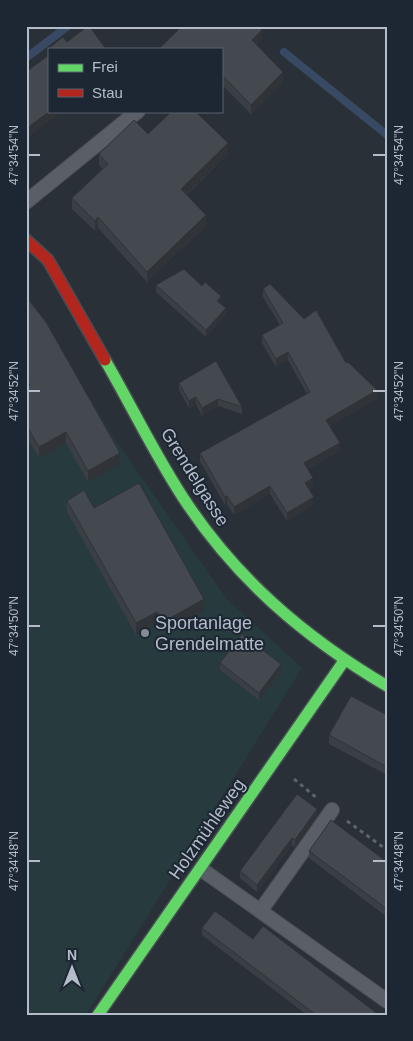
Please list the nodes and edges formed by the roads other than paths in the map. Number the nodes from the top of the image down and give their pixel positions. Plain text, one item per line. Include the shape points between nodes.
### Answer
1 (137, 112) edge
2 (26, 202) edge
3 (26, 240) edge
4 (344, 661) junction
5 (387, 686) edge
6 (332, 810) road end
7 (201, 869) junction
8 (261, 910) junction
9 (387, 1001) edge
10 (98, 1015) edge

1 - 2 lane
3 - 4 street, Grendelgasse via 48,260 182,496 218,546 271,604
4 - 5 street, Grendelgasse
4 - 7 street, Holzmühleweg
6 - 8 lane
7 - 8 lane
7 - 10 street, Holzmühleweg
8 - 9 lane

